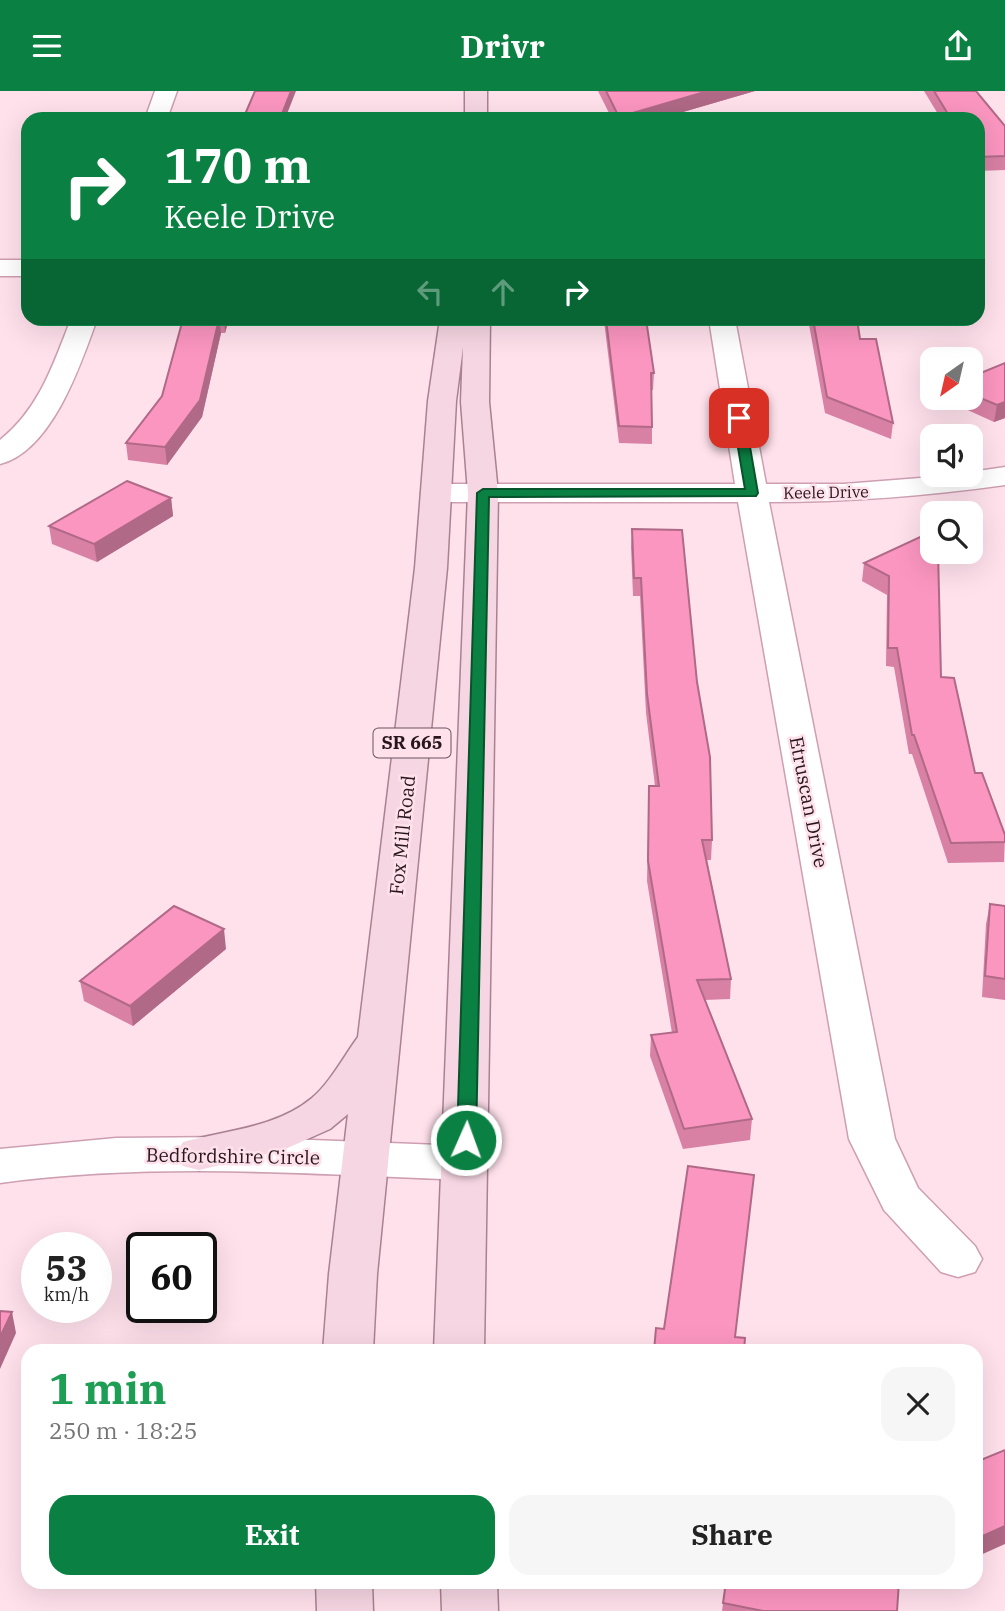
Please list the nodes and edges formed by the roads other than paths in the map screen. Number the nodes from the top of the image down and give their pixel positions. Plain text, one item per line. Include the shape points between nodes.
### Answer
1 (166, 91) edge
2 (476, 91) edge
3 (158, 112) edge
4 (476, 112) edge
5 (0, 268) edge
6 (21, 268) edge
7 (81, 326) edge
8 (452, 326) edge
9 (477, 326) edge
10 (723, 326) edge
11 (0, 455) edge
12 (1005, 476) edge
13 (436, 493) junction
14 (483, 493) junction
15 (752, 493) junction
16 (380, 1037) junction
17 (199, 1154) junction
18 (365, 1160) junction
19 (466, 1163) junction
20 (0, 1166) edge
21 (958, 1259) dead end
22 (348, 1344) edge
23 (459, 1344) edge
24 (344, 1589) edge
25 (469, 1589) edge
26 (345, 1611) edge
27 (470, 1611) edge

1 - 3 street
2 - 4 main road
5 - 6 street
7 - 11 street via 47,409
8 - 13 main road, Fox Mill Road / SR 665
9 - 14 main road, SR 665 via 475,402
10 - 15 street, Etruscan Drive
12 - 15 street, Keele Drive via 886,491
13 - 14 street, Keele Drive
13 - 16 main road, Fox Mill Road / SR 665
14 - 15 street, Keele Drive
14 - 19 main road, SR 665
15 - 21 street, Etruscan Drive via 872,1139 900,1198
16 - 17 main road via 318,1117 287,1133
16 - 18 main road, Fox Mill Road / SR 665
17 - 18 street, Bedfordshire Circle
17 - 20 street, Bedfordshire Circle via 120,1154
18 - 19 street, Bedfordshire Circle
18 - 22 main road, Fox Mill Road / SR 665
19 - 23 main road, SR 665
24 - 26 main road
25 - 27 main road

